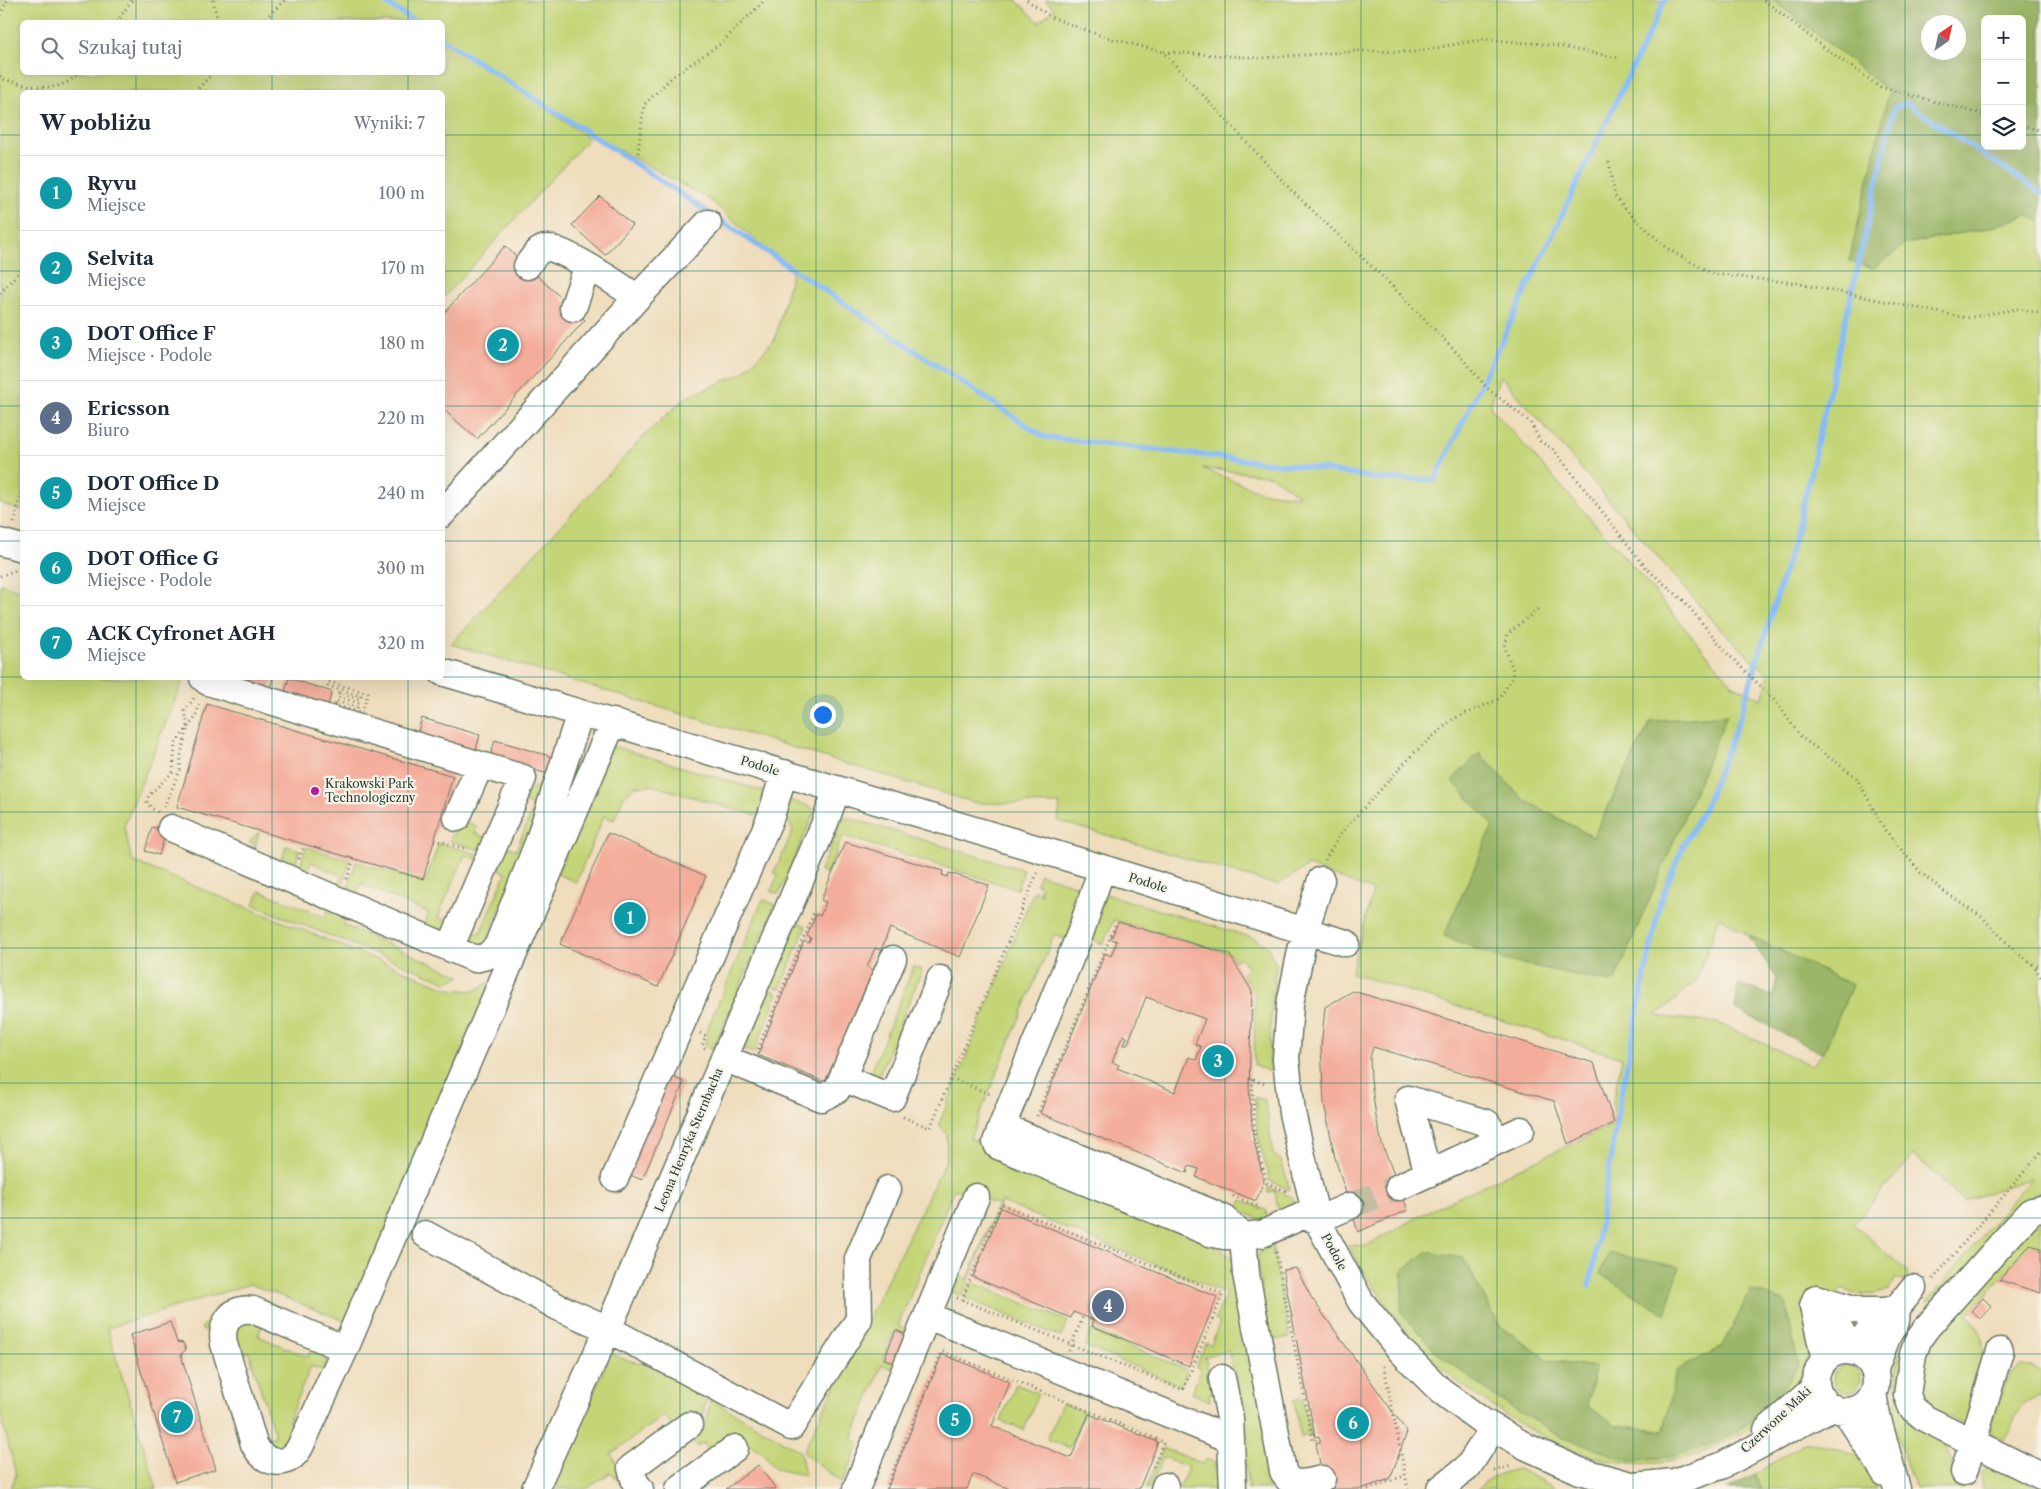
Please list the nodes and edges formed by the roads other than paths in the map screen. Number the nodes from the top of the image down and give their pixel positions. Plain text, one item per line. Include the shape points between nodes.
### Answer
1 (708, 223) dead end
2 (527, 266) dead end
3 (592, 270) junction
4 (637, 298) junction
5 (573, 308) dead end
6 (445, 511) edge
7 (7, 532) edge
8 (20, 546) edge
9 (445, 673) edge
10 (206, 680) edge
11 (580, 713) junction
12 (613, 722) junction
13 (480, 765) junction
14 (784, 773) junction
15 (837, 789) junction
16 (458, 818) dead end
17 (170, 828) dead end
18 (1102, 868) junction
19 (1321, 880) road end
20 (1306, 931) junction
21 (1346, 943) dead end
22 (450, 948) junction
23 (893, 958) dead end
24 (940, 980) dead end
25 (713, 1052) junction
26 (842, 1078) junction
27 (1002, 1126) junction
28 (1428, 1174) junction
29 (615, 1178) dead end
30 (1399, 1187) tunnel mouth
31 (888, 1189) dead end
32 (976, 1197) dead end
33 (1350, 1206) tunnel mouth
34 (2041, 1209) edge
35 (1317, 1220) junction
36 (425, 1234) dead end
37 (1243, 1236) junction
38 (1906, 1297) junction
39 (1826, 1301) junction
40 (928, 1316) junction
41 (608, 1329) junction
42 (344, 1349) junction
43 (1852, 1351) junction
44 (2000, 1351) dead end
45 (1821, 1370) junction
46 (1222, 1378) dead end
47 (1874, 1382) junction
48 (1839, 1409) junction
49 (689, 1425) dead end
50 (1494, 1428) junction
51 (1949, 1431) junction
52 (1230, 1439) junction
53 (1973, 1443) junction
54 (735, 1448) dead end
55 (1735, 1458) junction
56 (2041, 1476) edge
57 (1322, 1479) dead end
58 (1968, 1480) edge
59 (634, 1487) edge
60 (535, 1489) edge
61 (680, 1489) edge
62 (856, 1489) edge
63 (1233, 1489) edge
64 (1440, 1489) edge
65 (1896, 1489) edge

1 - 4 street
2 - 3 street via 538,251 547,248
3 - 4 street via 610,278
3 - 5 street via 584,279
4 - 6 street
7 - 8 street
9 - 11 street, Podole
10 - 13 street
11 - 12 street, Podole
11 - 22 street via 538,844 498,946 487,956 475,958
12 - 14 street, Podole
12 - 42 street
13 - 16 street
13 - 22 street via 523,778
14 - 15 street, Podole
14 - 29 street via 771,816
15 - 18 street, Podole
15 - 25 street, Leona Henryka Sternbacha via 824,826
17 - 22 street
18 - 20 street, Podole
18 - 27 street via 1080,934
19 - 20 street
20 - 21 street
20 - 35 street, Podole via 1290,1004 1286,1059 1292,1113
23 - 26 street
24 - 26 street via 892,1098
25 - 26 street via 821,1098 837,1090
25 - 41 street, Leona Henryka Sternbacha
27 - 37 street via 1210,1212 1224,1219
27 - 37 street via 996,1140 998,1146 1106,1184 1210,1233
28 - 28 street via 1509,1136 1487,1123 1408,1098
28 - 30 street
31 - 41 street via 858,1259 859,1319 791,1427
32 - 40 street
33 - 35 street
34 - 51 street via 2032,1211 2014,1229 1941,1310 1919,1338 1912,1354 1907,1395 1912,1408
35 - 37 street via 1302,1216 1262,1234
35 - 50 street, Podole via 1361,1302 1401,1352 1440,1390
36 - 41 street via 558,1307
37 - 57 street via 1246,1274 1283,1471 1287,1480 1294,1483
38 - 39 street via 1861,1311
38 - 43 street
38 - 47 street via 1887,1337
39 - 43 street
39 - 45 street via 1816,1298 1813,1306
40 - 52 street
40 - 62 street
41 - 60 street, Leona Henryka Sternbacha
42 - 42 street via 253,1310 239,1311 228,1319 222,1332 224,1344 254,1444 262,1457 280,1462 297,1454
43 - 45 street via 1837,1353
43 - 47 street via 1865,1359
44 - 53 street
45 - 48 street via 1821,1396
45 - 55 street, Czerwone Maki via 1812,1390
46 - 52 street via 1230,1418
47 - 48 street via 1862,1406
47 - 65 street via 1877,1416
48 - 55 street, Czerwone Maki
48 - 65 street
49 - 59 street via 631,1468
50 - 55 street, Czerwone Maki via 1580,1471 1635,1486 1674,1482
50 - 64 street via 1468,1466
51 - 53 street
51 - 58 street
52 - 63 street
53 - 56 street
53 - 58 street
54 - 61 street

